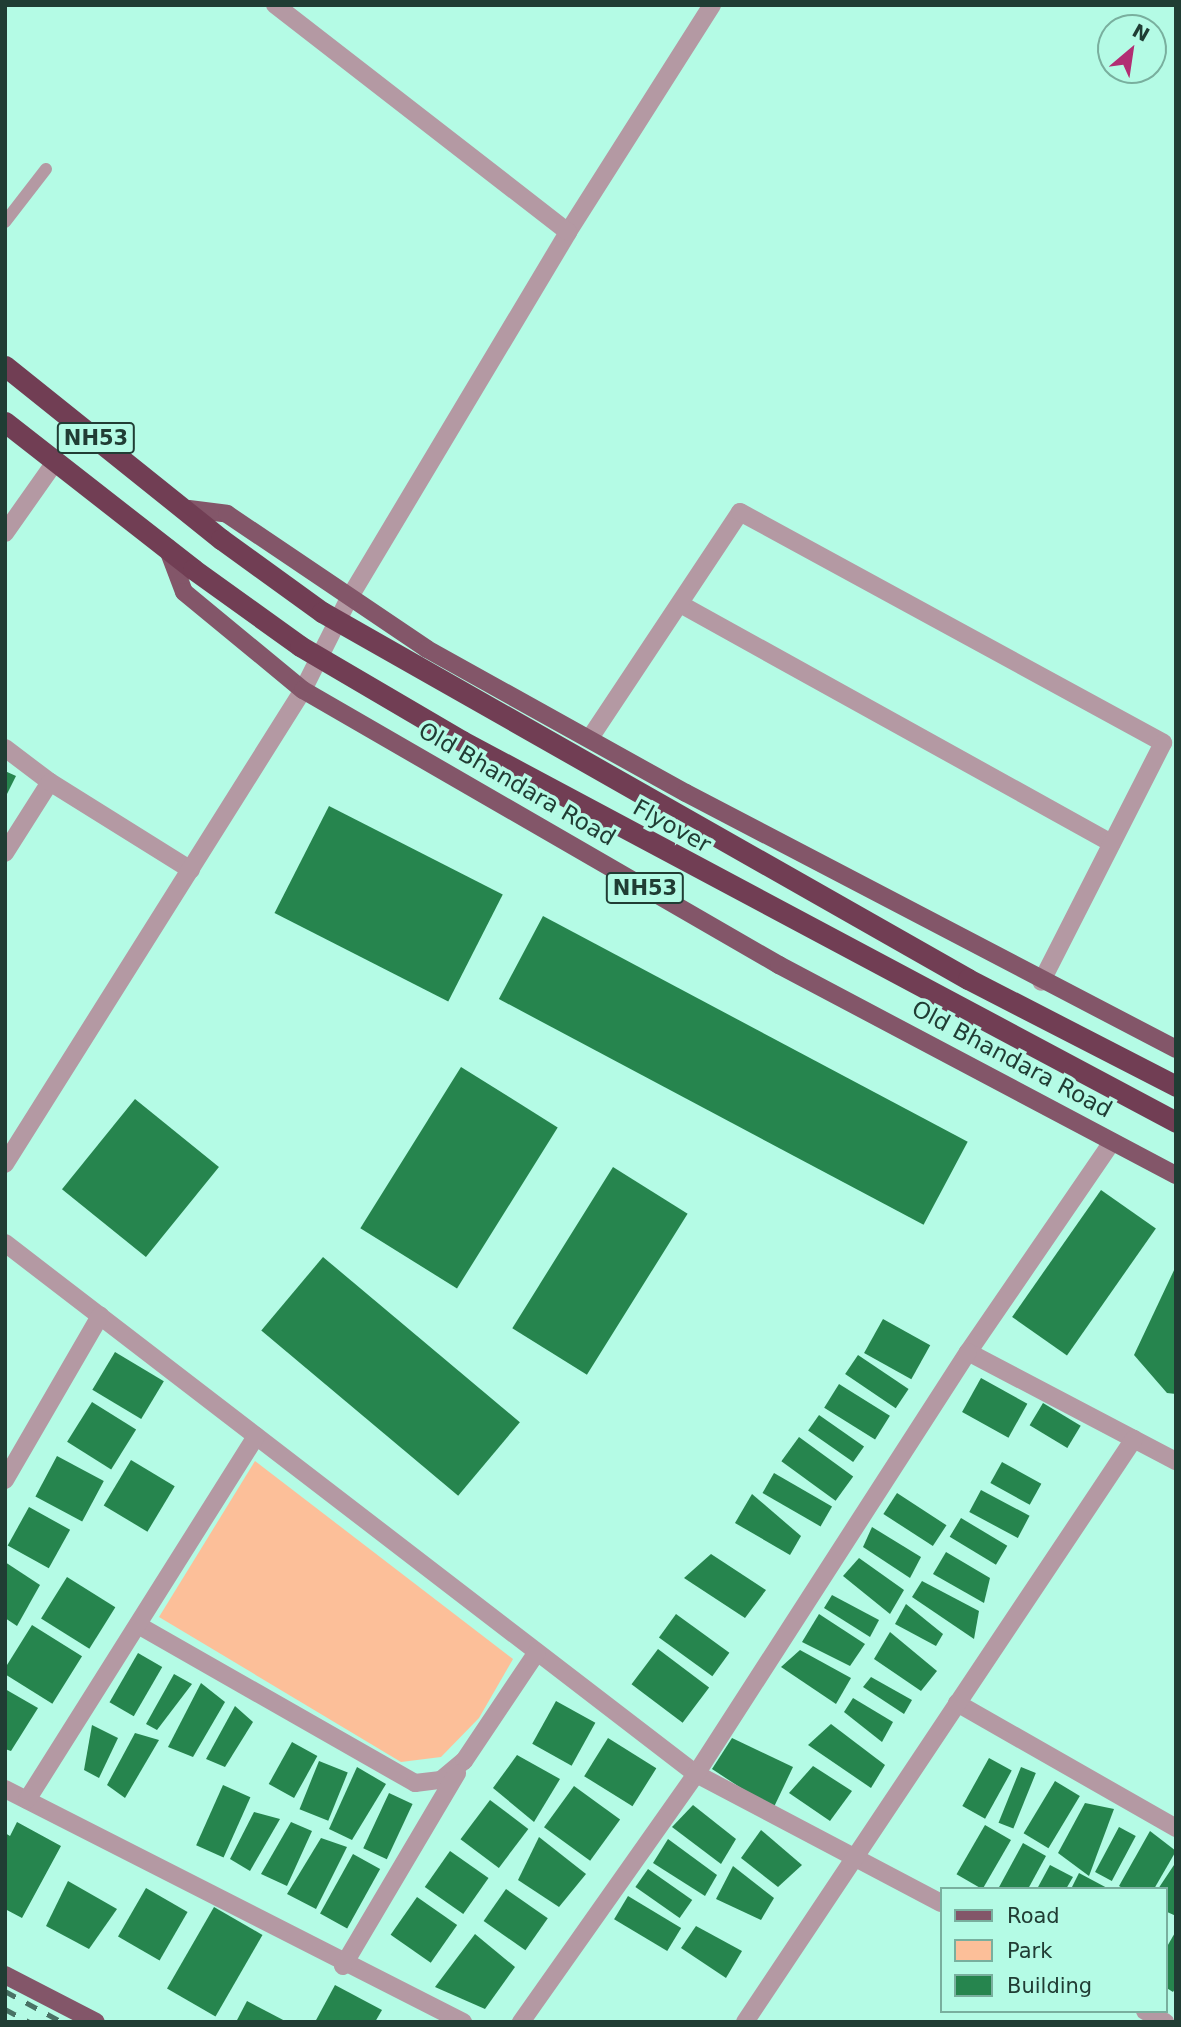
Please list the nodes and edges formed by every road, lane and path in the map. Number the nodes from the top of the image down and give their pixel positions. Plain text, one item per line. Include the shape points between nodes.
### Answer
1 (275, 5) edge
2 (712, 5) edge
3 (46, 169) dead end
4 (5, 222) edge
5 (568, 232) junction
6 (5, 366) edge
7 (5, 422) edge
8 (55, 462) junction
9 (189, 509) junction
10 (5, 533) edge
11 (165, 542) junction
12 (348, 600) junction
13 (682, 606) junction
14 (303, 690) junction
15 (590, 738) junction
16 (5, 748) edge
17 (50, 782) junction
18 (1112, 843) junction
19 (5, 853) edge
20 (191, 870) junction
21 (1041, 982) junction
22 (1176, 1049) edge
23 (1176, 1086) edge
24 (1176, 1122) edge
25 (1112, 1142) junction
26 (5, 1164) edge
27 (1176, 1175) edge
28 (5, 1243) edge
29 (100, 1316) junction
30 (968, 1352) junction
31 (256, 1436) junction
32 (1134, 1439) junction
33 (1176, 1461) edge
34 (5, 1480) edge
35 (138, 1625) junction
36 (537, 1652) junction
37 (957, 1703) junction
38 (464, 1761) junction
39 (696, 1774) junction
40 (5, 1789) edge
41 (27, 1800) junction
42 (1176, 1828) edge
43 (853, 1857) junction
44 (940, 1902) edge
45 (343, 1966) junction
46 (5, 1975) edge
47 (1149, 2013) edge
48 (96, 2022) edge
49 (463, 2022) edge
50 (521, 2022) edge
51 (745, 2022) edge
52 (1165, 2022) edge

1 - 5 street
2 - 5 street
3 - 4 lane
5 - 12 street
6 - 9 highway, NH53
7 - 8 highway, NH53
8 - 10 street
8 - 11 highway, NH53
9 - 12 main road via 227,514
9 - 23 highway, Flyover / NH53, bridge via 221,539 358,632 968,979
11 - 14 main road, Old Bhandara Road / NH53 via 184,592
11 - 24 highway, Flyover, bridge via 193,569 300,646 462,741
12 - 14 street
12 - 15 main road
13 - 15 street
13 - 18 street
13 - 18 street via 740,512 1163,743
14 - 20 street
14 - 25 main road, Old Bhandara Road / NH53 via 779,965
15 - 21 main road
16 - 17 street
17 - 19 street
17 - 20 street
18 - 21 street
20 - 26 street
21 - 22 main road
25 - 27 main road, Old Bhandara Road / NH53
25 - 30 street
28 - 29 street
29 - 31 street
29 - 34 street
30 - 32 street
30 - 39 street
31 - 35 street
31 - 36 street
32 - 33 street
32 - 37 street
35 - 38 street via 415,1783 441,1780
35 - 41 street
36 - 38 street
36 - 39 street
37 - 42 street
37 - 43 street
38 - 45 street
39 - 43 street
39 - 50 street
40 - 41 street
41 - 45 street
43 - 44 street
43 - 51 street
45 - 49 street
46 - 48 main road
47 - 52 street

